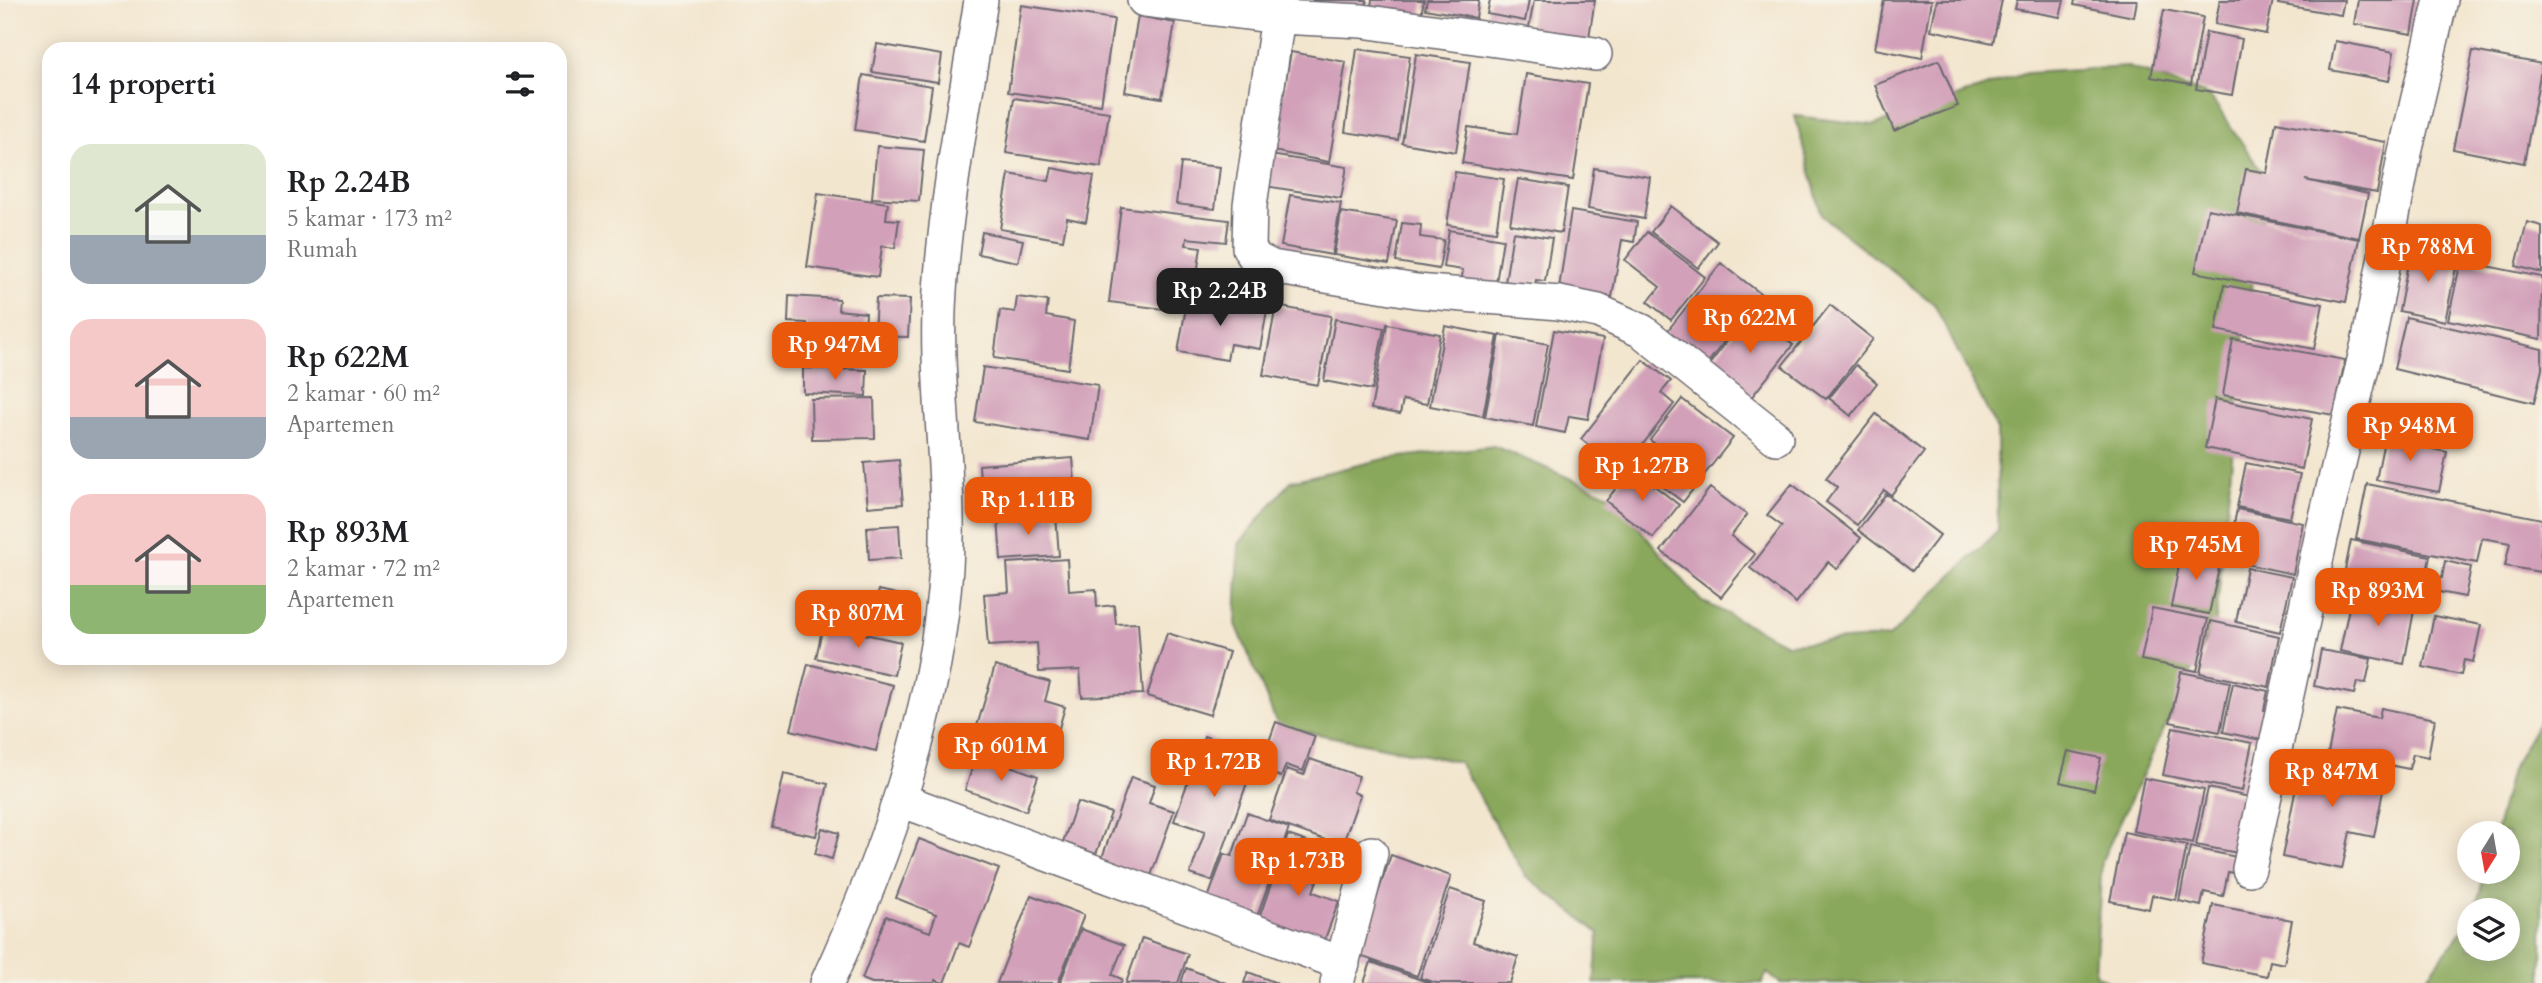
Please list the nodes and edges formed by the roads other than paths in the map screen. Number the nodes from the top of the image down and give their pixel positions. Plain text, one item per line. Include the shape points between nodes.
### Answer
1 (981, 0) edge
2 (1144, 0) edge
3 (2441, 0) edge
4 (1278, 17) junction
5 (1595, 54) dead end
6 (1776, 438) dead end
7 (901, 800) junction
8 (1371, 853) dead end
9 (2249, 869) dead end
10 (1340, 974) edge
11 (827, 983) edge

1 - 7 street via 941,277 946,568 930,679
2 - 4 street
3 - 9 street
4 - 5 street via 1362,22
4 - 6 street via 1251,205 1249,248 1256,259 1272,267 1416,291 1559,303 1598,311 1642,331
7 - 10 street
7 - 11 street via 865,900
8 - 10 street

